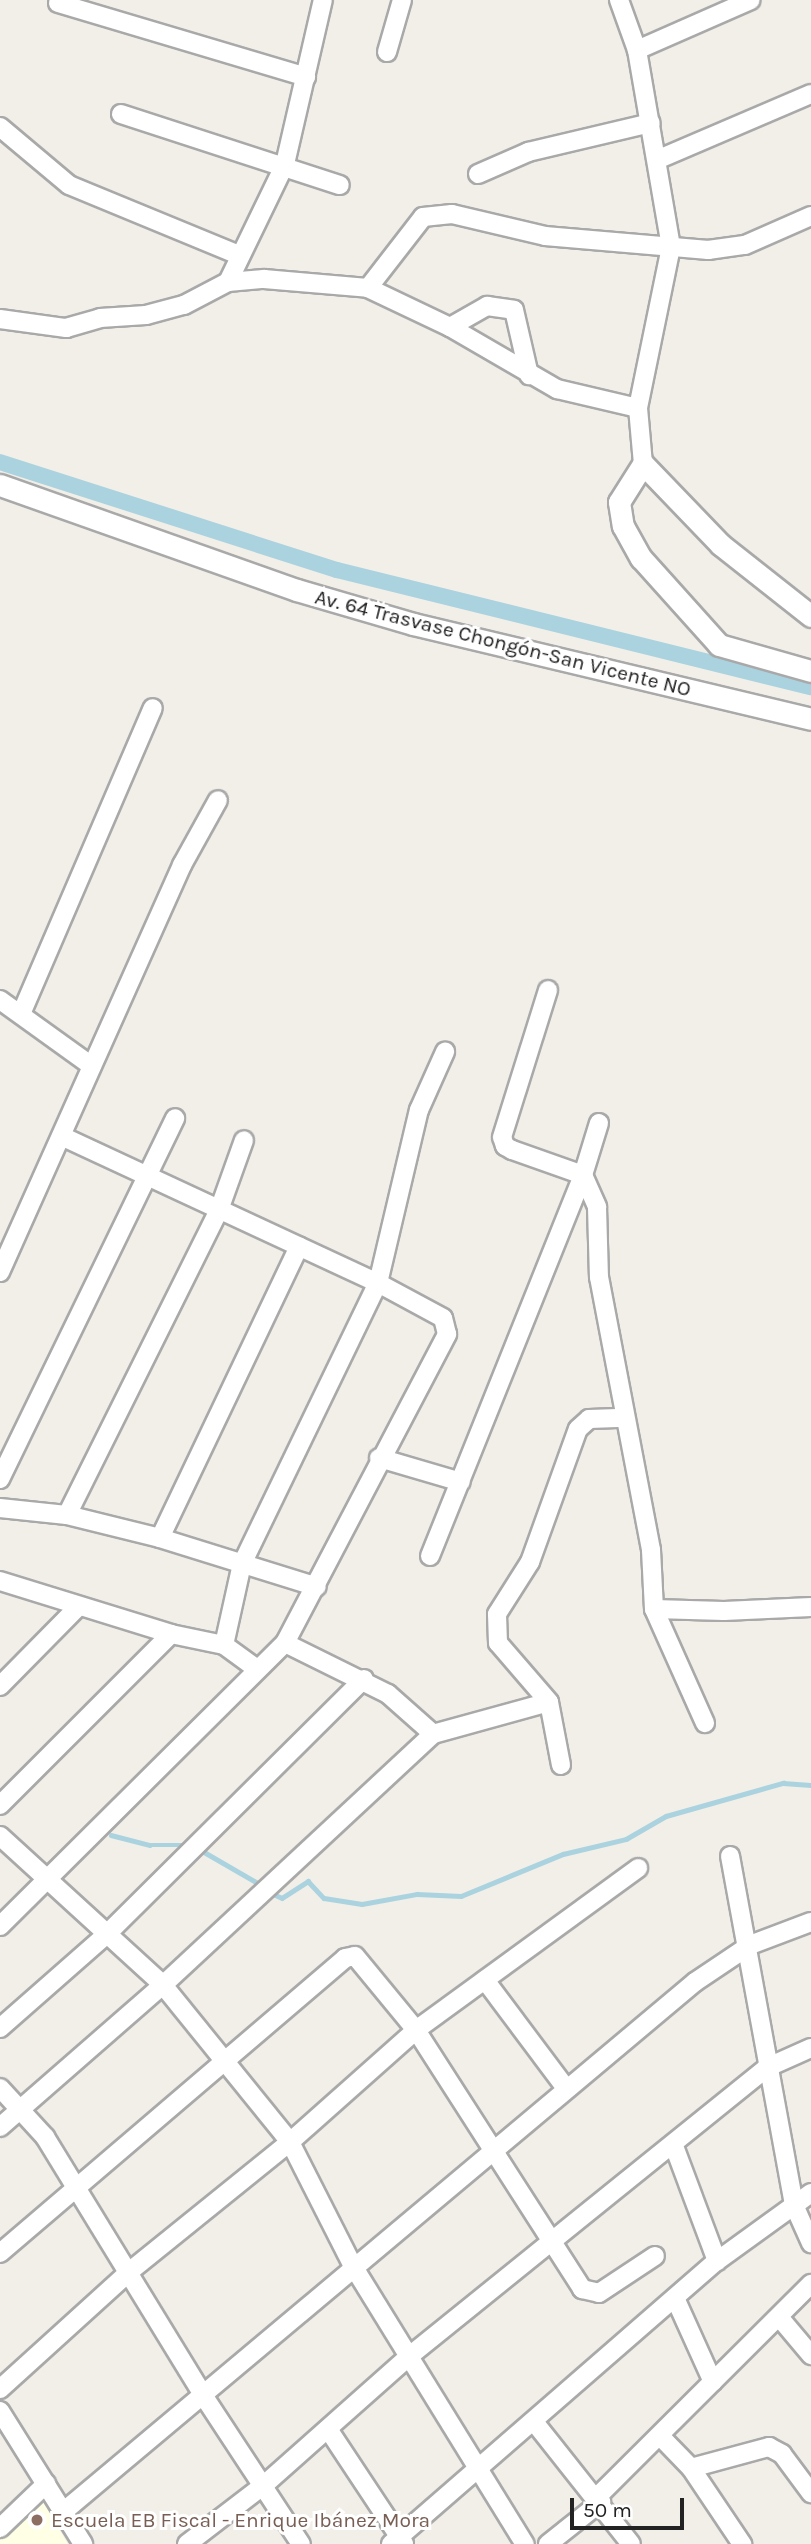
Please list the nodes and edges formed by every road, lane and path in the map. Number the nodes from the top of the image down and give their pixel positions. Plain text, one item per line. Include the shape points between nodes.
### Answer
1 (323, 0) edge
2 (402, 0) edge
3 (619, 0) edge
4 (751, 0) edge
5 (58, 3) dead end
6 (637, 50) junction
7 (387, 52) dead end
8 (306, 77) junction
9 (811, 94) edge
10 (121, 114) dead end
11 (651, 123) junction
12 (0, 127) edge
13 (659, 159) junction
14 (285, 164) junction
15 (478, 174) dead end
16 (340, 185) dead end
17 (811, 216) edge
18 (671, 247) junction
19 (239, 255) junction
20 (228, 282) junction
21 (369, 288) junction
22 (0, 320) edge
23 (450, 327) junction
24 (529, 375) junction
25 (638, 408) junction
26 (643, 464) junction
27 (0, 485) edge
28 (811, 616) edge
29 (811, 671) edge
30 (153, 708) dead end
31 (811, 719) edge
32 (218, 800) dead end
33 (548, 990) dead end
34 (0, 1000) edge
35 (21, 1014) junction
36 (445, 1052) dead end
37 (92, 1066) junction
38 (175, 1118) dead end
39 (599, 1123) dead end
40 (61, 1136) junction
41 (244, 1140) dead end
42 (146, 1175) junction
43 (583, 1175) junction
44 (219, 1210) junction
45 (299, 1247) junction
46 (0, 1272) edge
47 (378, 1283) junction
48 (625, 1418) junction
49 (379, 1458) junction
50 (0, 1479) edge
51 (461, 1482) junction
52 (0, 1508) edge
53 (67, 1515) junction
54 (160, 1538) junction
55 (430, 1556) dead end
56 (242, 1564) junction
57 (0, 1581) edge
58 (317, 1587) junction
59 (79, 1606) junction
60 (811, 1606) edge
61 (654, 1609) junction
62 (171, 1634) junction
63 (285, 1643) junction
64 (224, 1645) junction
65 (257, 1668) junction
66 (364, 1679) junction
67 (0, 1686) edge
68 (549, 1702) junction
69 (705, 1723) dead end
70 (433, 1734) junction
71 (561, 1765) dead end
72 (0, 1805) edge
73 (0, 1836) edge
74 (730, 1856) dead end
75 (638, 1868) dead end
76 (50, 1881) junction
77 (811, 1922) edge
78 (0, 1926) edge
79 (107, 1934) junction
80 (750, 1945) junction
81 (485, 1980) junction
82 (163, 1985) junction
83 (0, 2028) edge
84 (416, 2030) junction
85 (811, 2048) edge
86 (226, 2059) junction
87 (766, 2068) junction
88 (565, 2087) junction
89 (0, 2088) edge
90 (22, 2108) junction
91 (0, 2127) edge
92 (290, 2142) junction
93 (674, 2146) junction
94 (491, 2150) junction
95 (77, 2186) junction
96 (811, 2193) edge
97 (794, 2205) junction
98 (550, 2242) junction
99 (811, 2243) edge
100 (0, 2253) edge
101 (656, 2256) dead end
102 (717, 2261) junction
103 (353, 2266) junction
104 (130, 2271) junction
105 (811, 2284) edge
106 (675, 2298) junction
107 (779, 2316) junction
108 (811, 2354) edge
109 (407, 2358) junction
110 (713, 2382) junction
111 (0, 2389) edge
112 (201, 2392) junction
113 (0, 2411) edge
114 (535, 2423) junction
115 (328, 2429) junction
116 (7, 2430) edge
117 (661, 2437) junction
118 (691, 2468) junction
119 (479, 2469) junction
120 (46, 2484) junction
121 (264, 2485) junction
122 (811, 2493) edge
123 (599, 2500) junction
124 (63, 2512) junction
125 (0, 2528) edge
126 (398, 2542) edge
127 (83, 2544) edge
128 (187, 2544) edge
129 (301, 2544) edge
130 (525, 2544) edge
131 (548, 2544) edge
132 (631, 2544) edge
133 (741, 2544) edge

1 - 8 street
2 - 7 street
3 - 6 street
4 - 6 street
5 - 8 street
6 - 11 street
8 - 14 street
9 - 13 street
10 - 14 street
11 - 13 street
11 - 15 street via 528,152
12 - 19 street via 69,185
13 - 18 street
14 - 16 street
14 - 19 street
17 - 18 street via 745,245 708,250
18 - 21 street via 545,236 452,214 436,215 423,217 416,224
18 - 25 street
19 - 20 street
20 - 21 street via 264,279
20 - 22 street via 146,316 100,318 66,328
21 - 23 street
23 - 24 street
23 - 24 street via 487,306 514,310
24 - 25 street via 556,390
25 - 26 street
26 - 28 street via 721,545
26 - 29 street via 619,502 623,526 641,558 719,645
27 - 31 street, Av. 64 Trasvase Chongón-San Vicente NO via 297,590 413,624
30 - 35 street
32 - 37 street via 182,865
33 - 43 street via 502,1137 505,1146
34 - 35 street
35 - 37 street
36 - 47 street via 419,1111
37 - 40 street
38 - 42 street
39 - 43 street
40 - 42 street
40 - 46 street
41 - 44 street
42 - 44 street
42 - 50 street
43 - 48 street via 597,1207 599,1277
43 - 51 street
44 - 45 street
44 - 53 street
45 - 47 street
45 - 54 street
47 - 49 street via 443,1318 447,1334
47 - 56 street
48 - 61 street via 651,1550
48 - 68 street via 589,1419 578,1429 530,1562 497,1614 498,1643
49 - 51 street
49 - 58 street
51 - 55 street
52 - 53 street
53 - 54 street
54 - 56 street
56 - 58 street
56 - 64 street
57 - 59 street
58 - 63 street
59 - 62 street
59 - 67 street
60 - 61 street
61 - 69 street
62 - 64 street
62 - 72 street
63 - 65 street
63 - 66 street
64 - 65 street
65 - 76 street
66 - 70 street
66 - 79 street
68 - 70 street
68 - 71 street
70 - 82 street
73 - 76 street
74 - 80 street
75 - 81 street
76 - 78 street
76 - 79 street
77 - 80 street
79 - 82 street
79 - 83 street
80 - 87 street
80 - 88 street via 695,1982
81 - 84 street
81 - 88 street
82 - 86 street
82 - 90 street
84 - 86 street via 355,1956 345,1958
84 - 92 street
84 - 94 street
85 - 87 street
86 - 92 street
86 - 95 street
87 - 93 street
87 - 97 street
88 - 94 street
89 - 90 street
90 - 91 street
90 - 95 street
92 - 103 street
92 - 104 street
93 - 98 street
93 - 102 street
94 - 98 street
94 - 103 street
95 - 100 street
95 - 104 street
96 - 97 street
97 - 99 street
97 - 102 street
98 - 101 street via 582,2290 594,2294
98 - 109 street
102 - 106 street
103 - 109 street
103 - 112 street
104 - 111 street
104 - 112 street
105 - 107 street
106 - 110 street
106 - 114 street
107 - 108 street
107 - 110 street
109 - 115 street
109 - 119 street
110 - 117 street
112 - 121 street
112 - 124 street
113 - 116 street
114 - 119 street
114 - 123 street
115 - 121 street
115 - 126 street
116 - 120 street
117 - 118 street
117 - 123 street
118 - 122 street via 769,2447 782,2454
118 - 133 street
119 - 126 street
119 - 130 street
120 - 124 street
120 - 125 street
121 - 128 street
121 - 129 street
123 - 131 street
123 - 132 street
124 - 127 street

